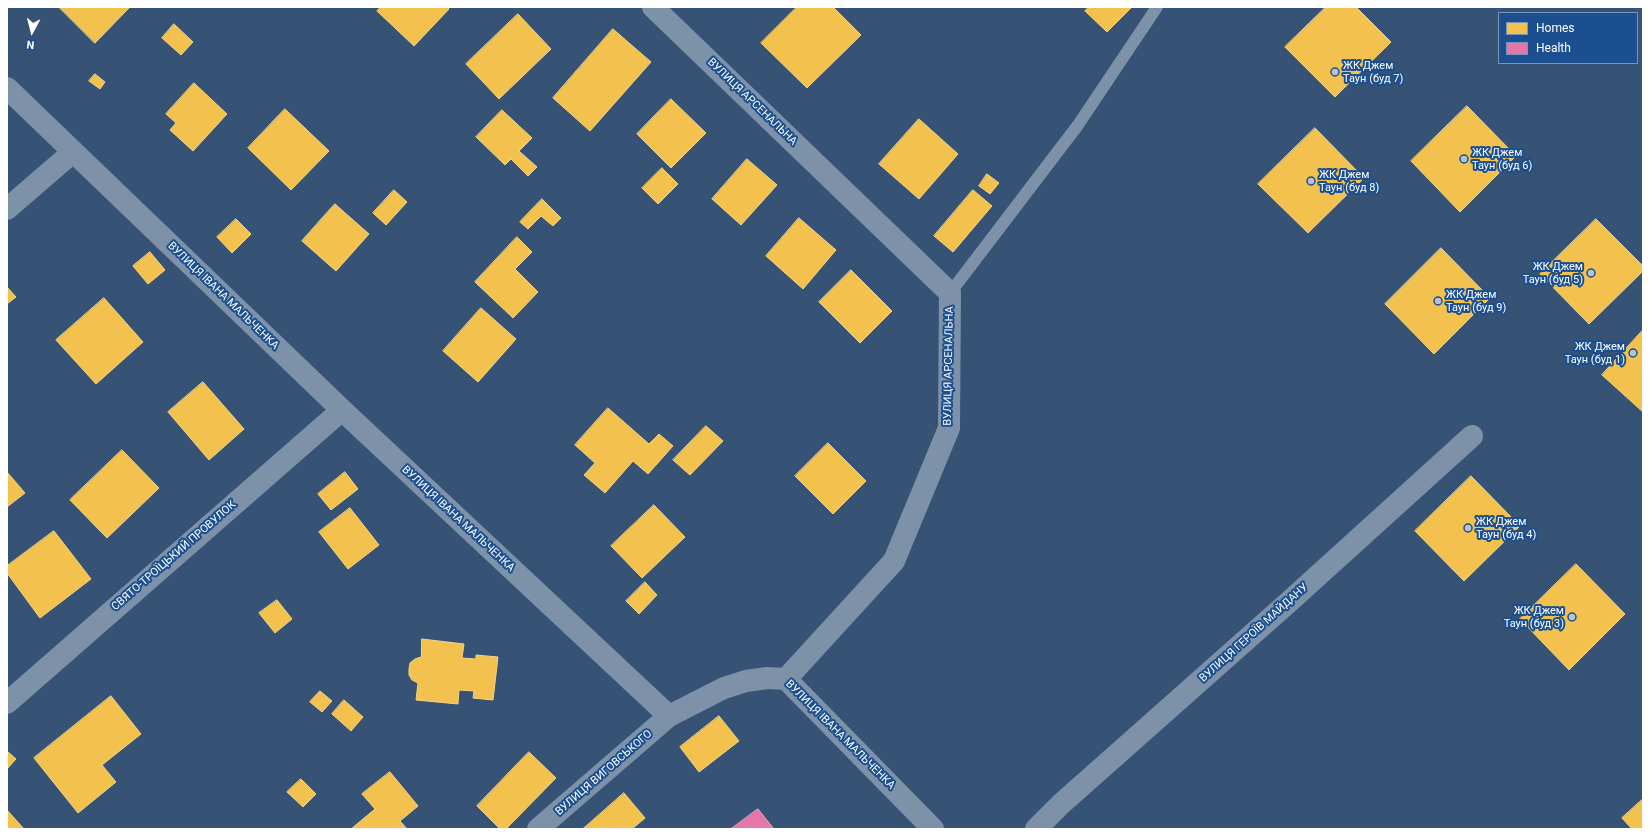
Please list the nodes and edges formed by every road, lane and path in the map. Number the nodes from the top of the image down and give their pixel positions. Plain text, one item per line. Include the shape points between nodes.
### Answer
1 (653, 7) edge
2 (1157, 7) edge
3 (7, 88) edge
4 (73, 152) junction
5 (7, 209) edge
6 (950, 293) junction
7 (342, 410) junction
8 (1472, 436) dead end
9 (786, 678) junction
10 (7, 703) edge
11 (670, 716) junction
12 (538, 829) edge
13 (933, 829) edge
14 (1036, 829) edge

1 - 6 street, ВУЛИЦЯ АРСЕНАЛЬНА
2 - 6 lane via 1078,125
3 - 4 street, ВУЛИЦЯ ІВАНА МАЛЬЧЕНКА
4 - 5 street
4 - 7 street, ВУЛИЦЯ ІВАНА МАЛЬЧЕНКА
6 - 9 street, ВУЛИЦЯ АРСЕНАЛЬНА via 949,428 894,561
7 - 10 street, СВЯТО-ТРОЇЦЬКИЙ ПРОВУЛОК
7 - 11 street, ВУЛИЦЯ ІВАНА МАЛЬЧЕНКА
8 - 14 street, ВУЛИЦЯ ГЕРОЇВ МАЙДАНУ
9 - 11 street, ВУЛИЦЯ ІВАНА МАЛЬЧЕНКА via 746,681 724,688
9 - 13 street, ВУЛИЦЯ ІВАНА МАЛЬЧЕНКА
11 - 12 street, ВУЛИЦЯ ВИГОВСЬКОГО

